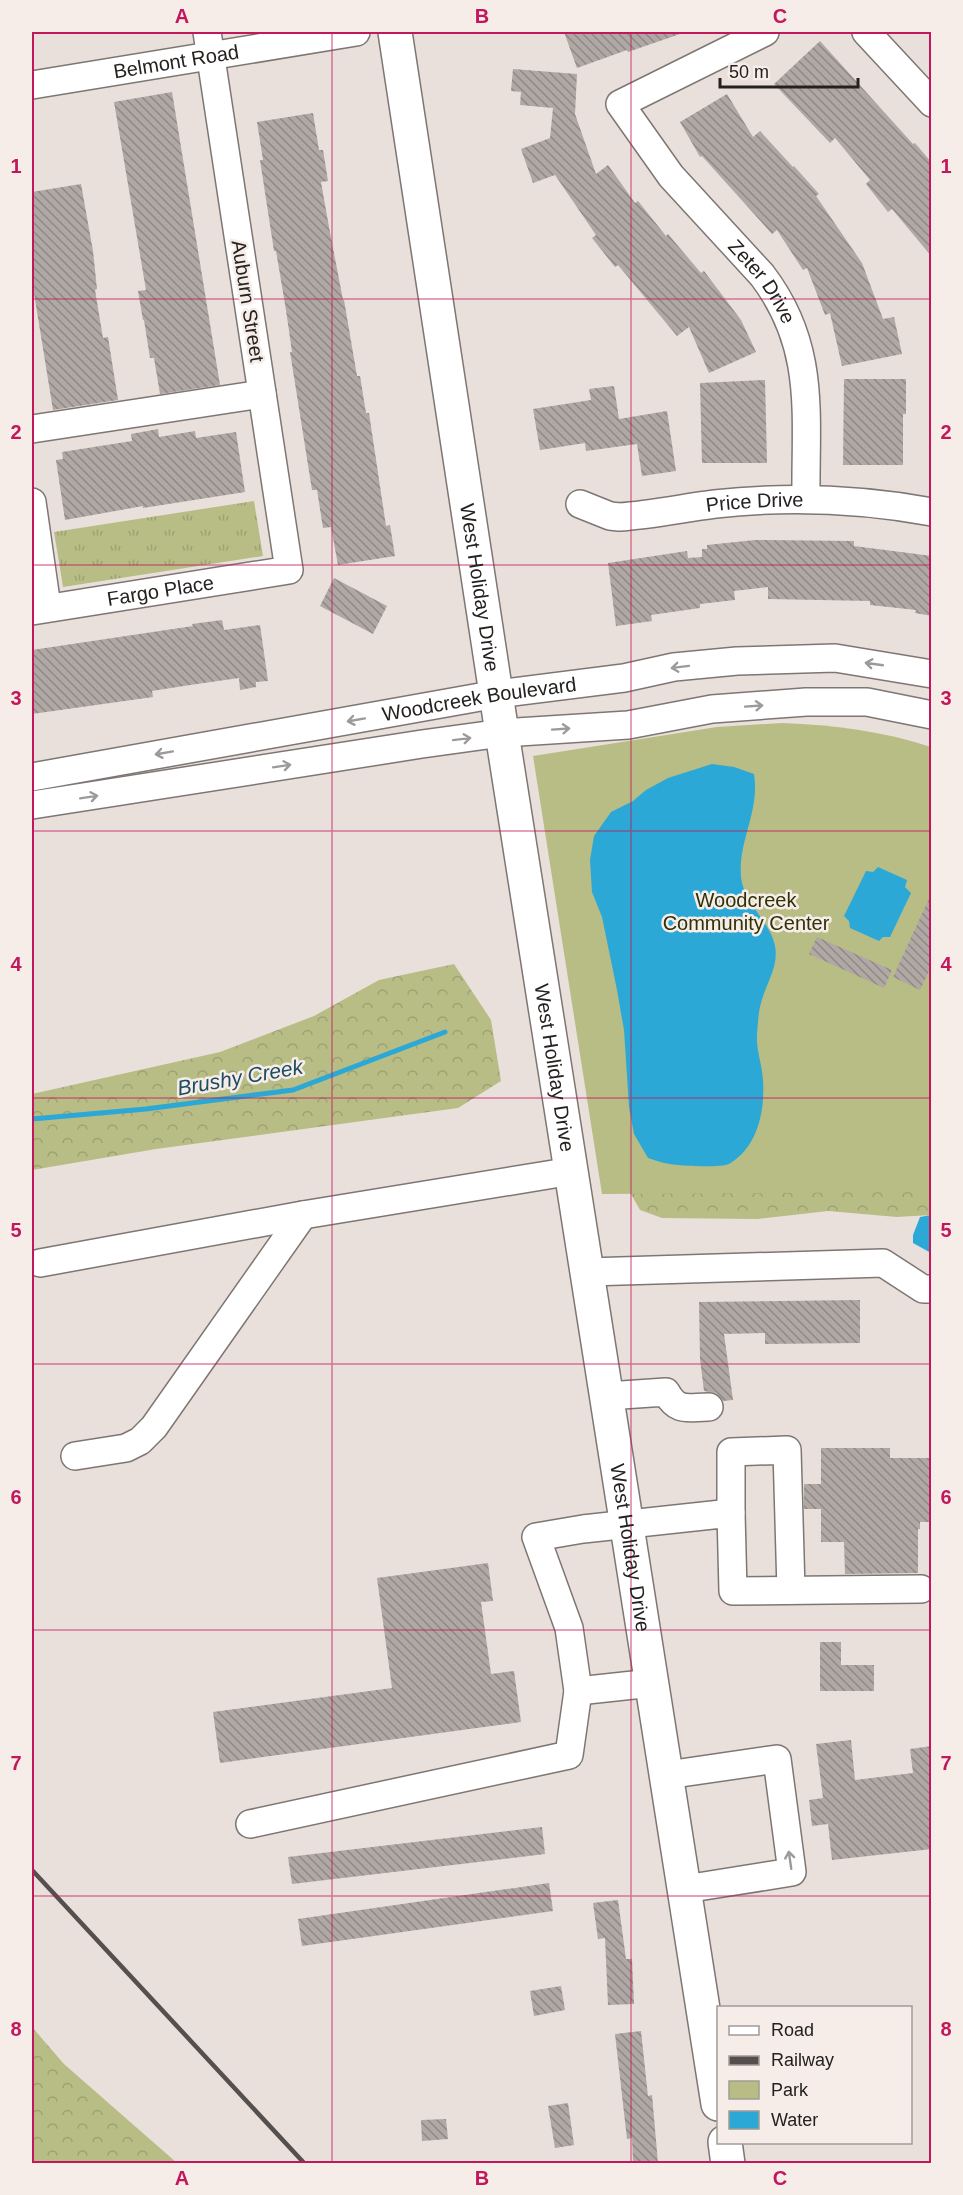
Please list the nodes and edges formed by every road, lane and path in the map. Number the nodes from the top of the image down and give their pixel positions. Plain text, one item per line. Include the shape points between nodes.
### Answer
1 (356, 32) edge
2 (394, 32) edge
3 (765, 32) edge
4 (866, 32) edge
5 (208, 44) edge
6 (32, 85) edge
7 (932, 103) edge
8 (262, 394) junction
9 (32, 429) edge
10 (806, 499) junction
11 (32, 502) edge
12 (580, 504) dead end
13 (932, 512) edge
14 (289, 570) joint
15 (39, 609) edge
16 (932, 674) edge
17 (497, 694) junction
18 (932, 715) edge
19 (502, 734) junction
20 (32, 777) edge
21 (32, 806) edge
22 (572, 1171) junction
23 (303, 1215) junction
24 (40, 1263) dead end
25 (588, 1272) junction
26 (932, 1289) edge
27 (607, 1396) junction
28 (709, 1407) dead end
29 (75, 1456) dead end
30 (730, 1513) junction
31 (628, 1525) junction
32 (921, 1589) dead end
33 (791, 1590) junction
34 (652, 1683) junction
35 (578, 1691) junction
36 (667, 1775) junction
37 (250, 1824) dead end
38 (685, 1889) junction
39 (717, 2097) edge
40 (725, 2144) edge
41 (728, 2163) edge

1 - 5 street, Belmont Road
2 - 17 main road, West Holiday Drive
3 - 10 street, Zeter Drive via 620,104 657,160 762,275 787,315 804,372
4 - 7 street
5 - 6 street, Belmont Road
5 - 8 street, Auburn Street
8 - 9 street
8 - 14 street, Auburn Street
10 - 12 street, Price Drive via 716,504 619,517
10 - 13 street, Price Drive via 861,501
11 - 15 street
14 - 15 street, Fargo Place
16 -> 17 street, Woodcreek Boulevard via 835,658 766,659
17 - 19 main road, West Holiday Drive
17 -> 20 street, Woodcreek Boulevard
19 -> 18 street, Woodcreek Boulevard via 628,725 712,709 806,702 867,702
21 -> 19 street, Woodcreek Boulevard
19 - 22 main road, West Holiday Drive
22 - 23 street
22 - 25 main road, West Holiday Drive
23 - 24 street
23 - 29 street via 154,1428 140,1442 126,1448
25 - 26 street via 883,1263 923,1289
25 - 27 main road, West Holiday Drive
27 - 28 street via 666,1392 673,1404 681,1408
27 - 31 main road, West Holiday Drive
30 - 31 street
30 - 33 street via 733,1590
30 - 33 street via 731,1452 787,1450
31 - 34 main road, West Holiday Drive
31 - 35 street via 536,1537 569,1628
32 - 33 street
34 - 35 street
34 - 36 main road, West Holiday Drive
35 - 37 street via 569,1755
36 - 38 main road, West Holiday Drive
38 -> 36 street via 792,1872 777,1759
38 - 39 main road, West Holiday Drive
40 - 41 main road

